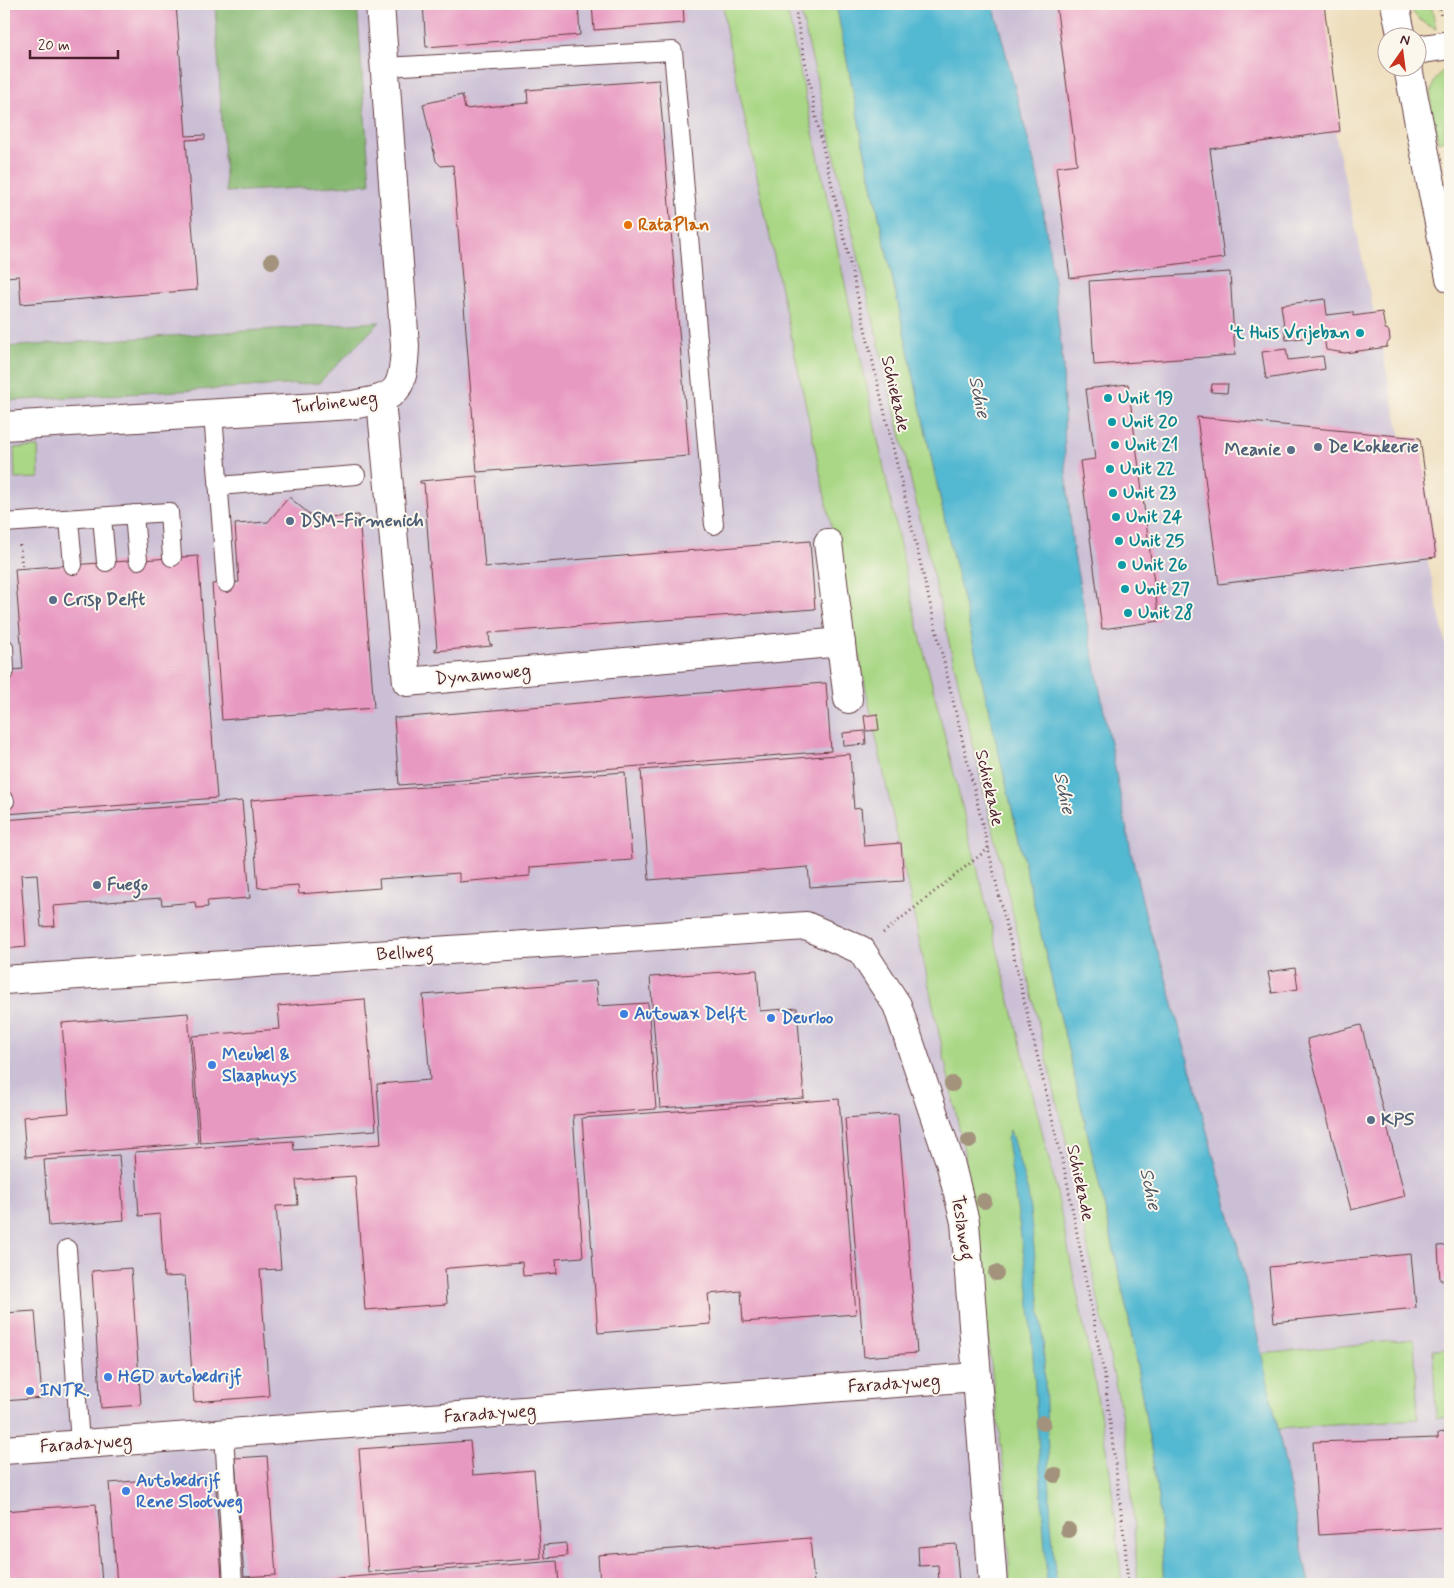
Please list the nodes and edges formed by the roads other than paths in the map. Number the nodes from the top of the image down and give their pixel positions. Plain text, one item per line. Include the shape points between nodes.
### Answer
1 (380, 4) edge
2 (1395, 4) edge
3 (1400, 28) edge
4 (1450, 44) edge
5 (1426, 48) edge
6 (386, 67) junction
7 (1410, 78) edge
8 (1450, 278) edge
9 (381, 400) junction
10 (213, 414) junction
11 (4, 426) edge
12 (356, 475) dead end
13 (218, 486) junction
14 (134, 514) junction
15 (102, 517) junction
16 (69, 519) junction
17 (4, 524) edge
18 (714, 525) dead end
19 (828, 543) dead end
20 (172, 557) dead end
21 (138, 560) dead end
22 (106, 562) dead end
23 (73, 565) dead end
24 (226, 583) dead end
25 (841, 642) junction
26 (4, 647) edge
27 (5, 671) dead end
28 (848, 699) dead end
29 (806, 926) joint
30 (4, 980) edge
31 (67, 1250) dead end
32 (976, 1377) junction
33 (224, 1434) junction
34 (80, 1445) junction
35 (4, 1450) edge
36 (233, 1584) edge
37 (993, 1584) edge

1 - 6 street, Turbineweg
2 - 3 street
4 - 5 street
6 - 9 street, Turbineweg via 405,346 401,380 393,394
6 - 18 lane via 673,51
7 - 8 street
9 - 10 street, Turbineweg via 352,405
9 - 25 street, Dynamoweg via 407,682
10 - 11 street, Turbineweg
10 - 13 lane
12 - 13 lane
13 - 24 lane
14 - 15 lane
14 - 20 lane via 169,512
14 - 21 lane
15 - 16 lane
15 - 22 lane
16 - 17 lane
16 - 23 lane
19 - 25 street
25 - 28 street
26 - 27 lane
29 - 30 street, Bellweg
29 - 32 street, Teslaweg via 861,950 897,1005 950,1162 965,1222
31 - 34 lane
32 - 33 street, Faradayweg
32 - 37 street, Teslaweg
33 - 34 street, Faradayweg
33 - 36 lane
34 - 35 street, Faradayweg

